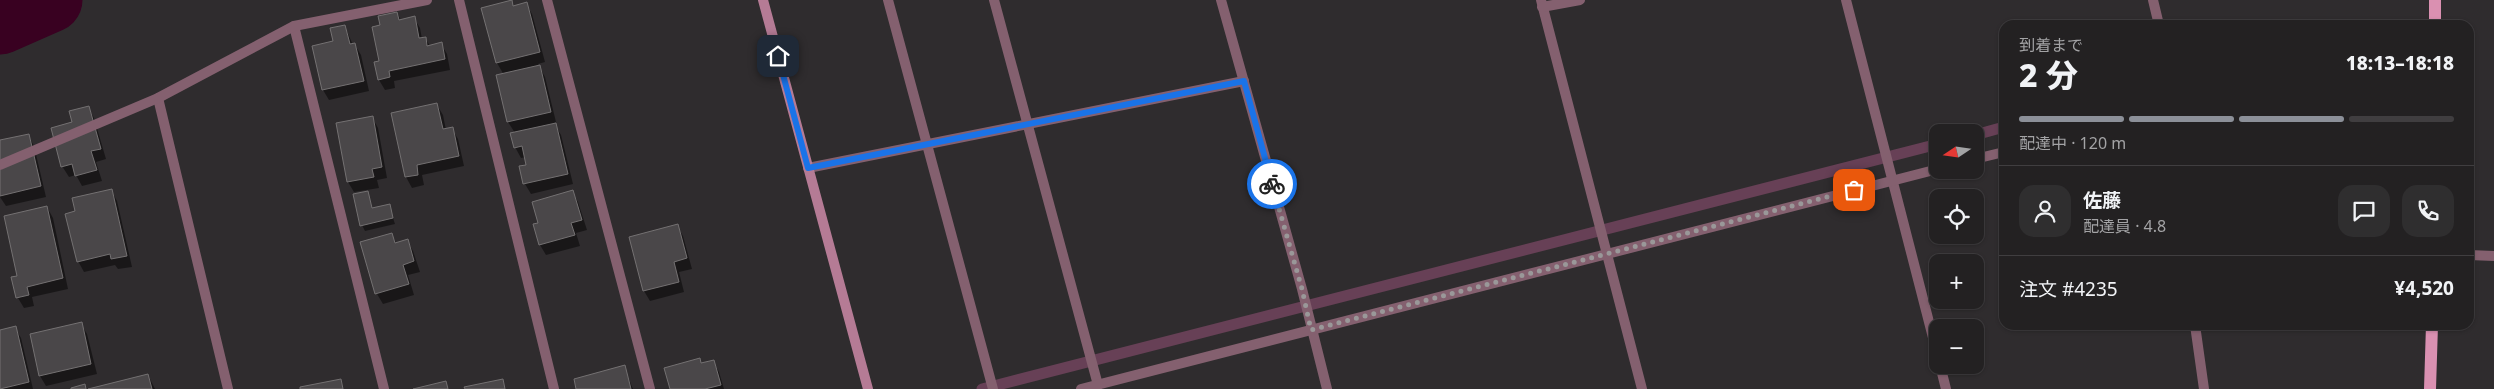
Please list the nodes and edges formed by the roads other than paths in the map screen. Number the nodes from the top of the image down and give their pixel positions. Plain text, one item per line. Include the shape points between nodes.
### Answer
1 (427, 0) edge
2 (459, 0) edge
3 (547, 0) edge
4 (763, 0) edge
5 (888, 0) edge
6 (994, 0) edge
7 (1221, 0) edge
8 (1580, 0) edge
9 (1846, 0) edge
10 (2153, 0) edge
11 (2435, 0) edge
12 (1542, 4) edge
13 (2158, 20) edge
14 (2435, 20) edge
15 (294, 26) junction
16 (1244, 81) junction
17 (158, 98) junction
18 (1027, 124) junction
19 (927, 145) junction
20 (1999, 153) edge
21 (1984, 158) edge
22 (0, 164) edge
23 (808, 168) junction
24 (1929, 171) edge
25 (1892, 181) junction
26 (1608, 253) junction
27 (2474, 255) edge
28 (2494, 256) edge
29 (1929, 322) edge
30 (1310, 327) junction
31 (2196, 330) edge
32 (2432, 330) edge
33 (1942, 374) edge
34 (1098, 385) junction
35 (228, 389) edge
36 (384, 389) edge
37 (554, 389) edge
38 (650, 389) edge
39 (868, 389) edge
40 (993, 389) edge
41 (1081, 389) edge
42 (1327, 389) edge
43 (1642, 389) edge
44 (1946, 389) edge
45 (2204, 389) edge
46 (2430, 389) edge

1 - 15 street
2 - 37 street
3 - 38 street
4 - 23 street
5 - 19 street
6 - 18 street
7 - 16 street
8 - 12 street
9 - 25 street
10 - 13 street
11 - 14 main road
12 - 26 street
15 - 17 street
15 - 36 street
16 - 18 street
16 - 30 street
17 - 22 street
17 - 35 street
18 - 19 street
18 - 34 street
19 - 23 street
19 - 40 street
20 - 21 street
23 - 39 street
24 - 25 street
25 - 26 street
25 - 29 street
26 - 30 street
26 - 43 street
27 - 28 street
30 - 34 street
30 - 42 street
31 - 45 street
32 - 46 main road
33 - 44 street
34 - 41 street

